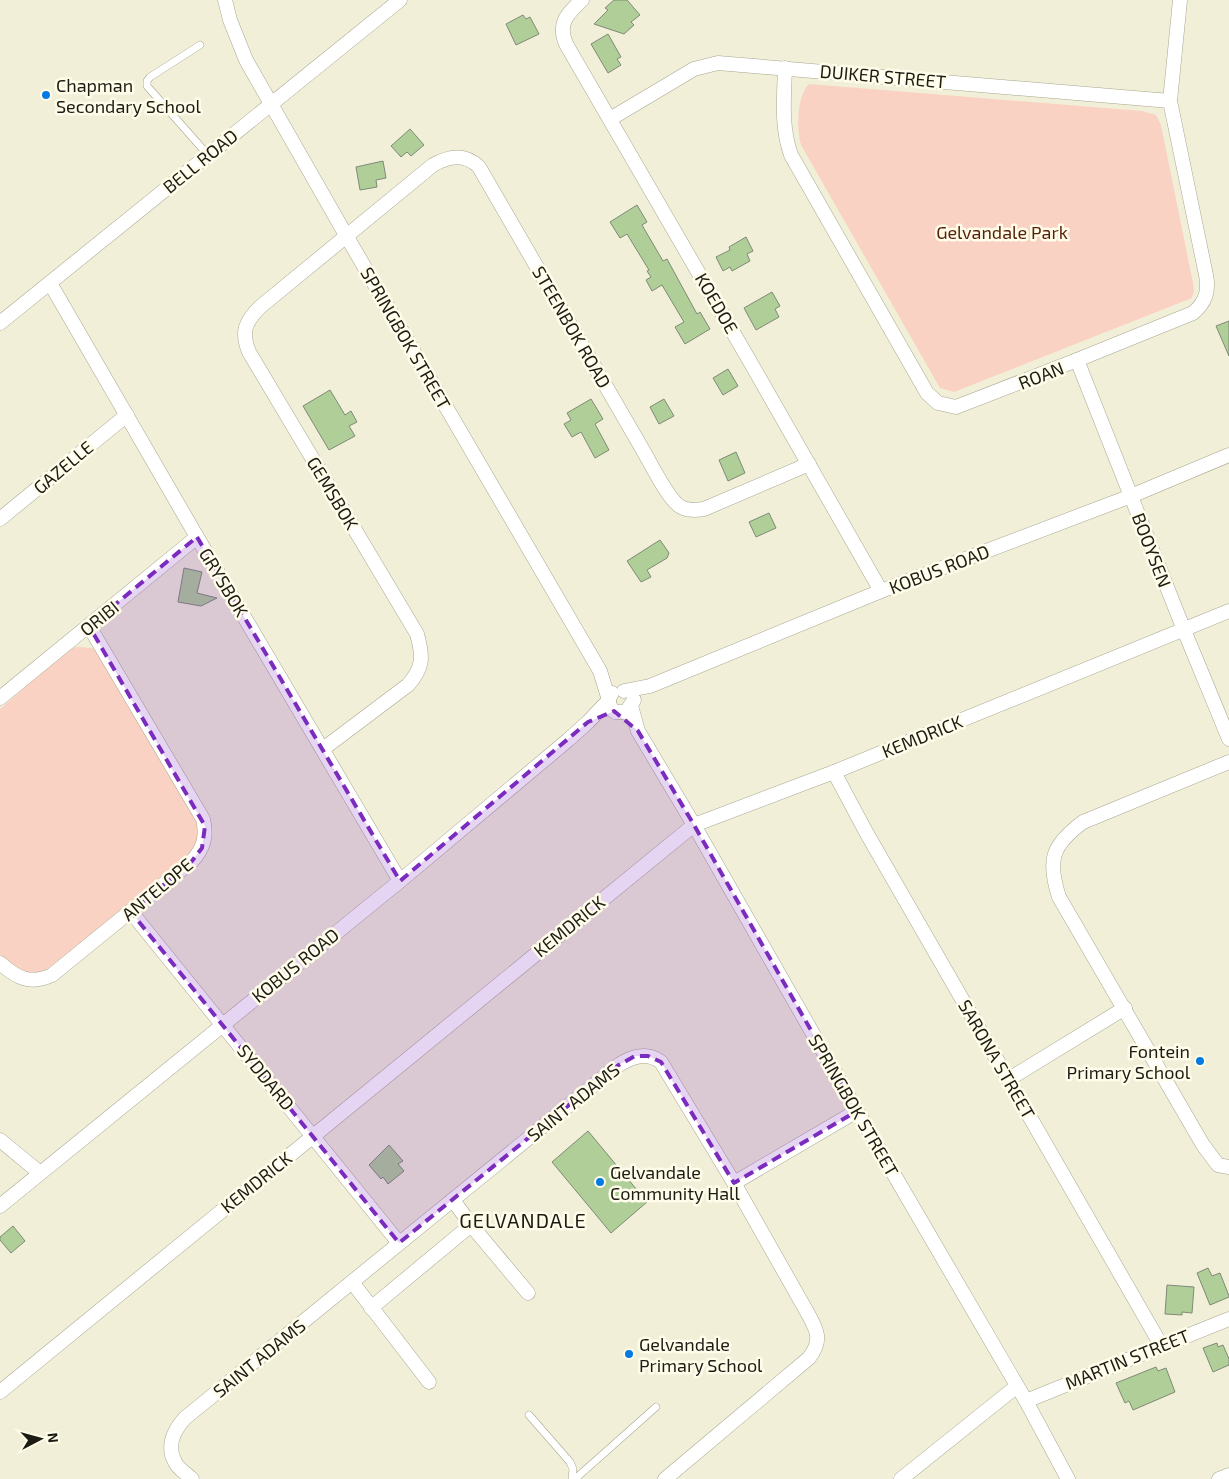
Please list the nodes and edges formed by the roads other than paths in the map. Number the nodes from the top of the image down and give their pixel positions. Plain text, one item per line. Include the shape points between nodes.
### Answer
1 (225, 0) edge
2 (400, 0) edge
3 (582, 0) edge
4 (1180, 0) edge
5 (200, 45) dead end
6 (785, 68) junction
7 (1170, 101) junction
8 (271, 105) junction
9 (610, 119) junction
10 (208, 155) junction
11 (347, 237) junction
12 (50, 283) junction
13 (0, 323) edge
14 (1077, 360) junction
15 (127, 415) junction
16 (1229, 455) edge
17 (809, 464) junction
18 (1131, 496) junction
19 (0, 519) edge
20 (197, 537) junction
21 (881, 591) junction
22 (1229, 611) edge
23 (89, 626) junction
24 (1184, 630) junction
25 (0, 698) edge
26 (621, 702) junction
27 (1229, 739) edge
28 (323, 749) junction
29 (1229, 762) edge
30 (834, 772) junction
31 (694, 825) junction
32 (400, 881) junction
33 (131, 912) junction
34 (0, 963) edge
35 (1125, 1008) junction
36 (223, 1024) junction
37 (1009, 1080) junction
38 (857, 1111) junction
39 (313, 1136) junction
40 (0, 1140) edge
41 (1229, 1168) edge
42 (40, 1173) junction
43 (734, 1183) junction
44 (453, 1200) junction
45 (0, 1206) edge
46 (471, 1225) junction
47 (400, 1243) junction
48 (352, 1282) junction
49 (528, 1293) dead end
50 (371, 1308) junction
51 (1229, 1319) edge
52 (1161, 1346) junction
53 (428, 1382) dead end
54 (1017, 1386) junction
55 (0, 1392) edge
56 (1026, 1401) junction
57 (656, 1408) dead end
58 (529, 1415) dead end
59 (1229, 1475) edge
60 (192, 1479) edge
61 (574, 1479) edge
62 (666, 1479) edge
63 (902, 1479) edge
64 (1068, 1479) edge
65 (1219, 1479) edge

1 - 8 street, SPRINGBOK STREET via 238,42
2 - 8 street, BELL ROAD
3 - 9 street, KOEDOE via 567,14 564,39
4 - 7 street, ROAN
5 - 10 lane via 150,77 146,86
6 - 7 street, DUIKER STREET
6 - 9 street, DUIKER STREET via 705,65
6 - 14 street, ROAN via 784,121 791,155 927,393 938,403 956,407
7 - 14 street, ROAN via 1206,274 1207,294 1193,313
8 - 10 street, BELL ROAD
8 - 11 street, SPRINGBOK STREET
9 - 17 street, KOEDOE
10 - 12 street, BELL ROAD
11 - 17 street, STEENBOK ROAD via 433,165 452,157 472,160 678,506 688,510 704,508
11 - 26 street, SPRINGBOK STREET
11 - 28 street, GEMSBOK via 260,307 248,322 244,335 249,352 417,634 421,649 416,677
12 - 13 street, BELL ROAD
12 - 15 street, GRYSBOK
14 - 18 street, BOOYSEN
15 - 19 street, GAZELLE
15 - 20 street, GRYSBOK
16 - 18 street, KOBUS ROAD
17 - 21 street, KOEDOE
18 - 21 street, KOBUS ROAD
18 - 24 street, BOOYSEN
20 - 23 street, ORIBI
20 - 28 street, GRYSBOK
21 - 26 street, KOBUS ROAD via 650,686
22 - 24 street, KEMDRICK
23 - 25 street, ORIBI
23 - 33 street, ANTELOPE via 204,826 202,848 192,861
24 - 27 street, BOOYSEN
24 - 30 street, KEMDRICK
26 - 31 street, SPRINGBOK STREET
26 - 32 street, KOBUS ROAD via 588,722
28 - 32 street, GRYSBOK
29 - 35 street via 1084,822 1070,832 1056,850 1052,865 1058,897
30 - 31 street, KEMDRICK
30 - 37 street, SARONA STREET
31 - 38 street, SPRINGBOK STREET
31 - 39 street, KEMDRICK
32 - 36 street, KOBUS ROAD
33 - 34 street, ANTELOPE via 45,979 24,979
33 - 36 street, SYDDARD
35 - 37 street
35 - 41 street via 1203,1145 1218,1164
36 - 39 street, SYDDARD
36 - 42 street, KOBUS ROAD
37 - 52 street, SARONA STREET
38 - 43 street
38 - 54 street, SPRINGBOK STREET
39 - 47 street, SYDDARD
39 - 55 street, KEMDRICK
40 - 42 street
42 - 45 street, KOBUS ROAD
43 - 44 street, SAINT ADAMS via 661,1062 641,1056 627,1059 617,1066
43 - 62 street, SAINT ADAMS via 816,1329 817,1345 797,1370
44 - 46 street
44 - 47 street, SAINT ADAMS
46 - 49 street
46 - 50 street
47 - 48 street, SAINT ADAMS
48 - 50 street
48 - 60 street, SAINT ADAMS via 176,1428 172,1456
50 - 53 street
51 - 52 street, MARTIN STREET
52 - 56 street, MARTIN STREET
54 - 56 street, SPRINGBOK STREET
54 - 63 street
56 - 64 street, SPRINGBOK STREET
57 - 61 lane
58 - 61 lane via 570,1462
59 - 65 street

